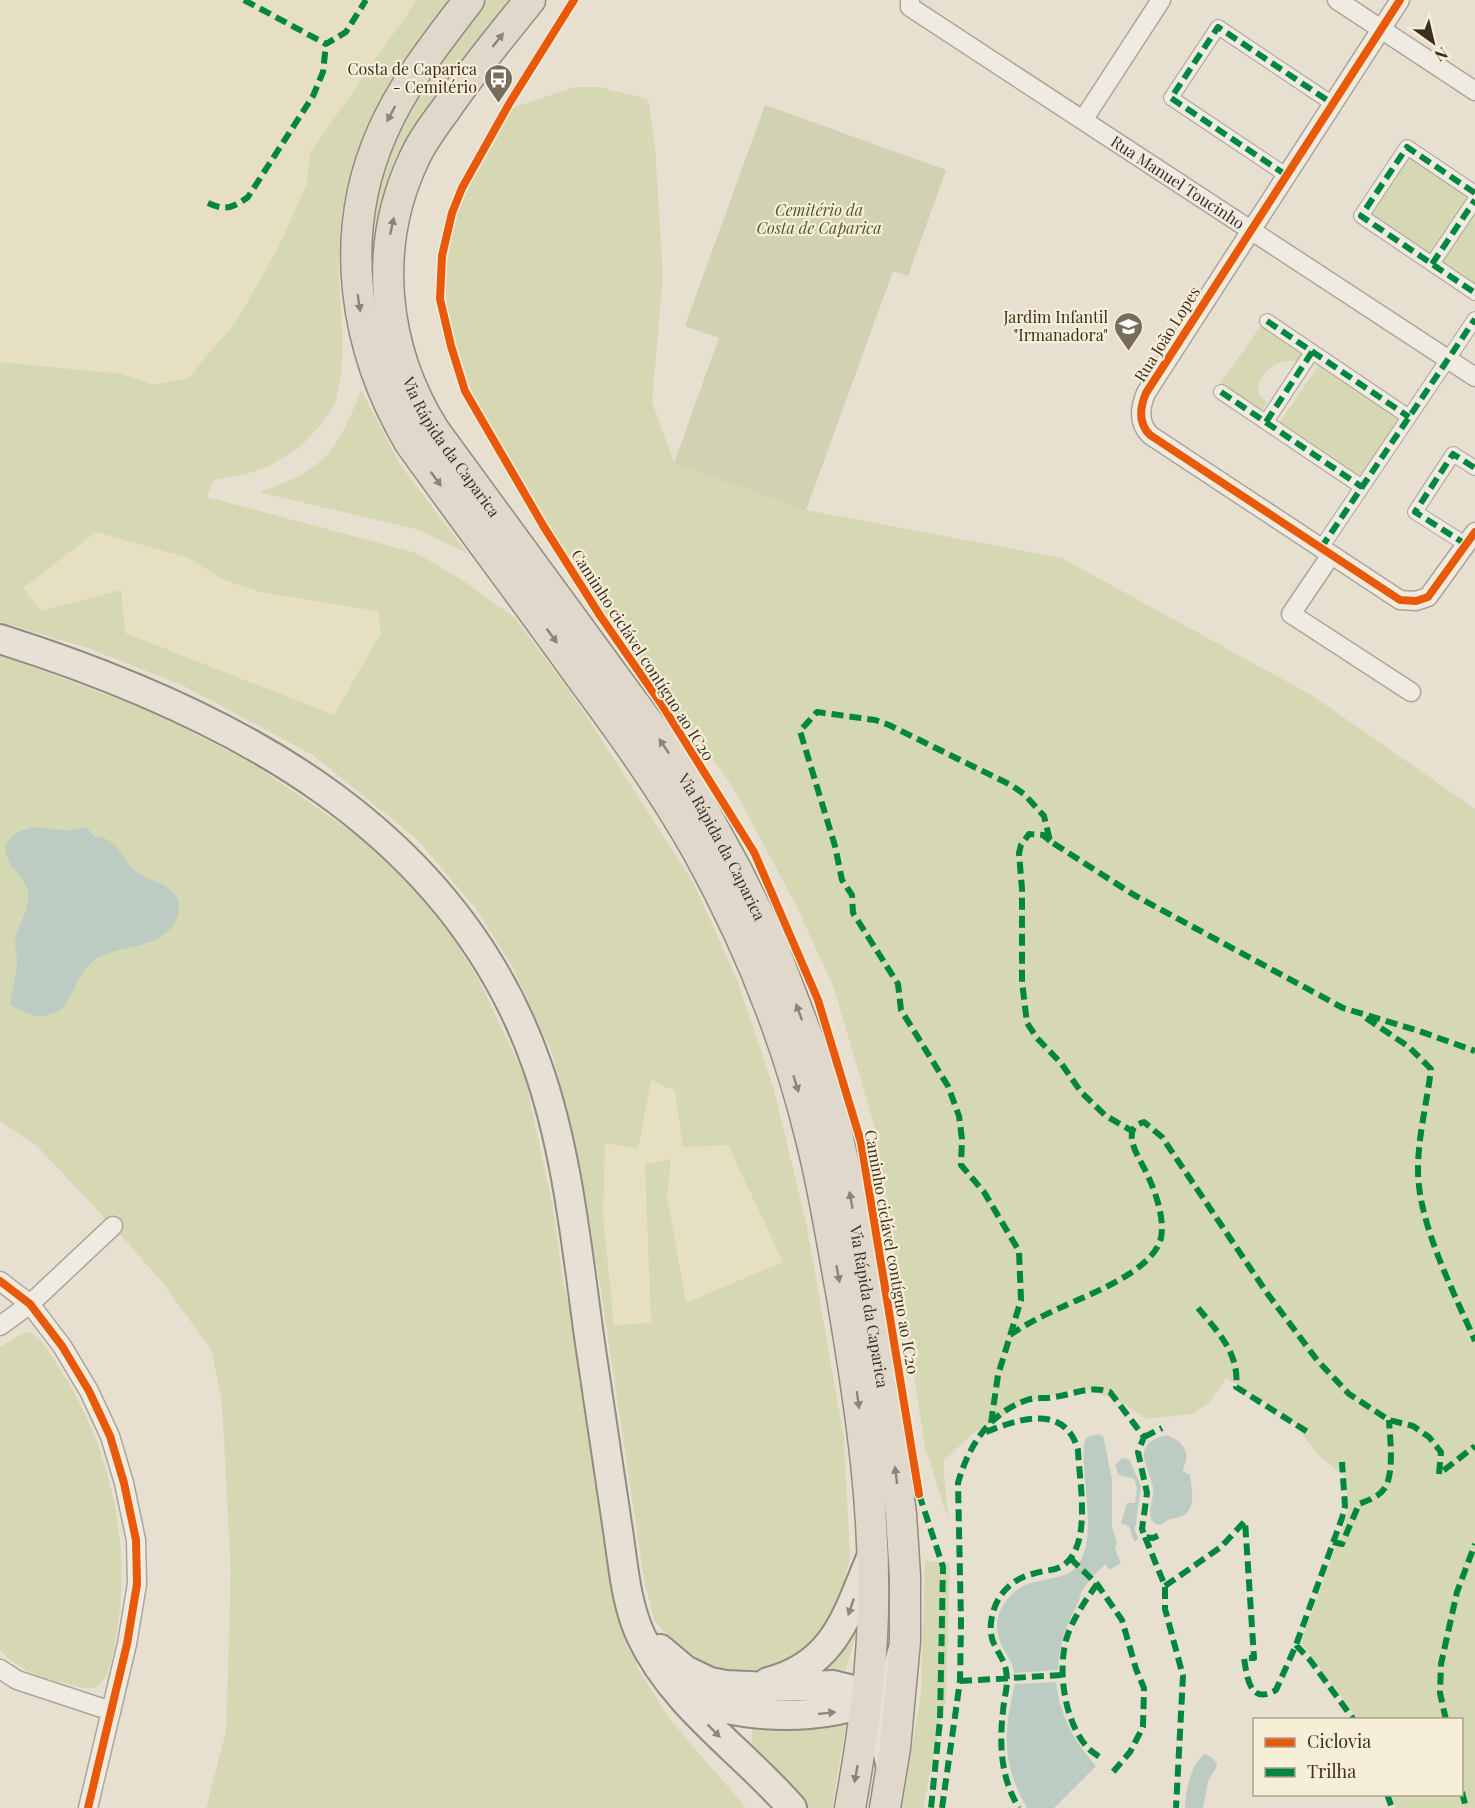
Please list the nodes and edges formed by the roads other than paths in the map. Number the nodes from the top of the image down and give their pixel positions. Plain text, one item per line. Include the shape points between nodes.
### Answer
1 (468, 0) edge
2 (530, 0) edge
3 (1161, 0) edge
4 (1337, 0) edge
5 (1400, 0) edge
6 (910, 3) edge
7 (1382, 30) junction
8 (1475, 91) edge
9 (1333, 104) junction
10 (1083, 120) junction
11 (1286, 175) junction
12 (1475, 193) edge
13 (1475, 200) edge
14 (1250, 229) junction
15 (1432, 264) junction
16 (1475, 292) edge
17 (1475, 319) edge
18 (1267, 321) dead end
19 (1312, 352) junction
20 (1448, 359) junction
21 (1475, 377) edge
22 (1221, 392) dead end
23 (1409, 417) junction
24 (1266, 422) junction
25 (1475, 468) edge
26 (1362, 487) junction
27 (1471, 538) edge
28 (1326, 552) junction
29 (0, 639) edge
30 (1411, 692) dead end
31 (113, 1226) dead end
32 (0, 1281) edge
33 (30, 1304) junction
34 (0, 1326) edge
35 (873, 1553) junction
36 (627, 1586) junction
37 (905, 1622) junction
38 (650, 1653) junction
39 (0, 1669) edge
40 (854, 1692) junction
41 (744, 1699) junction
42 (111, 1711) junction
43 (892, 1771) junction
44 (757, 1773) junction
45 (88, 1808) edge
46 (792, 1808) edge
47 (850, 1808) edge
48 (885, 1808) edge

1 -> 35 highway, Via Rápida da Caparica via 399,99 369,168 361,200 356,277 368,349 389,407 410,443 612,719 670,805 718,892 763,990 801,1101 826,1208 864,1440
37 -> 2 highway, Via Rápida da Caparica via 904,1555 888,1417 850,1193 826,1091 792,992 748,891 692,789 655,732 434,430 411,388 395,342 388,292 390,240 414,160 453,98
3 - 10 street
4 - 7 street
5 - 7 street, Rua João Lopes
6 - 10 street, Rua Manuel Toucinho
7 - 8 street
7 - 9 street, Rua João Lopes
9 - 11 street, Rua João Lopes
9 - 11 street via 1218,27 1171,98
10 - 14 street, Rua Manuel Toucinho
11 - 14 street, Rua João Lopes
12 - 15 street via 1407,147 1361,216
13 - 15 street
14 - 20 street, Rua Manuel Toucinho
14 - 28 street, Rua João Lopes via 1146,393 1142,421 1150,435
15 - 16 street
17 - 20 street
18 - 19 street
19 - 23 street
19 - 24 street
20 - 21 street, Rua Manuel Toucinho
20 - 23 street
22 - 24 street
23 - 26 street
24 - 26 street
25 - 27 street via 1453,454 1415,512
26 - 28 street
27 - 28 street, Rua João Lopes via 1437,588 1416,601 1400,600
28 - 30 street via 1291,614
29 - 36 main road via 156,696 300,774 392,843 468,932 524,1032 557,1131
31 - 33 street
32 - 33 street
33 - 34 street
33 - 42 street via 62,1346 110,1437 136,1540 137,1584
35 - 40 highway, Via Rápida da Caparica via 872,1636
35 -> 41 main road via 847,1618 832,1642 800,1668
36 - 38 main road via 635,1622
36 - 41 main road via 640,1621 666,1655 695,1677
37 - 40 main road via 896,1670 885,1688
37 - 43 highway, Via Rápida da Caparica
38 - 41 main road via 690,1692 714,1704
38 -> 44 main road via 692,1709
39 - 42 street via 17,1680
40 - 41 main road via 838,1712 822,1714
40 - 43 main road via 880,1719
40 -> 47 highway, Via Rápida da Caparica
41 - 44 main road via 743,1743
42 - 45 street
43 - 48 highway, Via Rápida da Caparica
44 - 46 main road

